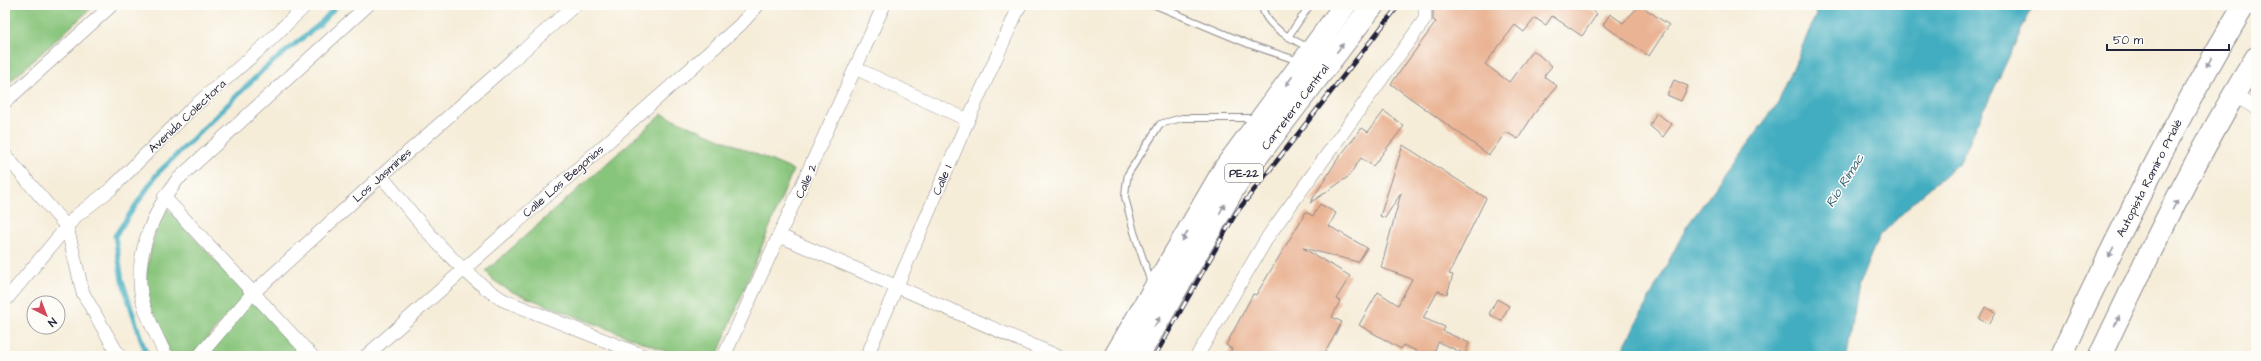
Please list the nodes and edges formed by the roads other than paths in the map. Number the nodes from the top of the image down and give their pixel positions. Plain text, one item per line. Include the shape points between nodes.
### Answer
1 (112, 5) edge
2 (306, 5) edge
3 (368, 5) edge
4 (575, 5) edge
5 (758, 5) edge
6 (884, 5) edge
7 (1020, 5) edge
8 (1155, 5) edge
9 (1262, 5) edge
10 (1310, 5) edge
11 (1345, 5) edge
12 (1373, 5) edge
13 (1425, 5) edge
14 (2244, 5) edge
15 (1288, 37) junction
16 (1307, 56) junction
17 (2256, 58) edge
18 (857, 69) junction
19 (2233, 95) junction
20 (5, 102) edge
21 (2256, 108) edge
22 (968, 120) junction
23 (1270, 123) junction
24 (5, 155) edge
25 (381, 176) junction
26 (164, 198) junction
27 (67, 227) junction
28 (780, 236) junction
29 (463, 269) junction
30 (897, 287) junction
31 (1153, 291) junction
32 (252, 294) junction
33 (5, 301) edge
34 (119, 356) edge
35 (166, 356) edge
36 (200, 356) edge
37 (312, 356) edge
38 (366, 356) edge
39 (644, 356) edge
40 (724, 356) edge
41 (867, 356) edge
42 (1057, 356) edge
43 (1115, 356) edge
44 (1138, 356) edge
45 (1197, 356) edge
46 (2061, 356) edge
47 (2100, 356) edge

1 - 20 street
2 - 27 street, Avenida Colectora via 266,45 190,110 111,189 76,216
3 - 26 street via 177,180
4 - 25 street, Los Jasmines
5 - 29 street, Calle Las Begonias via 740,25
6 - 18 street, Calle 2
7 - 22 street, Calle 1
8 - 16 lane via 1251,46
9 - 15 lane via 1269,20
10 - 15 lane
11 - 16 highway, Carretera Central / PE-22
23 -> 12 highway, Carretera Central / PE-22
13 - 45 street via 1425,19 1269,235
14 -> 46 highway, Autopista Ramiro Prialé via 2201,76
15 - 16 lane
16 -> 23 highway, Carretera Central / PE-22
17 - 19 highway
18 - 22 street
18 - 28 street, Calle 2
19 - 21 street
47 -> 19 highway via 2141,271
22 - 30 street, Calle 1
23 -> 31 highway, Carretera Central / PE-22 via 1225,168
23 - 31 lane via 1182,118 1160,124 1128,174 1125,197
44 -> 23 highway, Carretera Central / PE-22
24 - 27 street
25 - 29 street
25 - 32 street, Los Jasmines
26 - 32 street
26 - 35 street via 144,250 141,286 150,320
27 - 33 street, Avenida Colectora
27 - 34 street via 83,294
28 - 30 street
28 - 40 street, Calle 2
29 - 38 street, Calle Las Begonias
29 - 39 street via 484,289 503,300
30 - 41 street, Calle 1
30 - 42 street
31 - 43 highway, Carretera Central / PE-22
32 - 36 street, Los Jasmines
32 - 37 street

